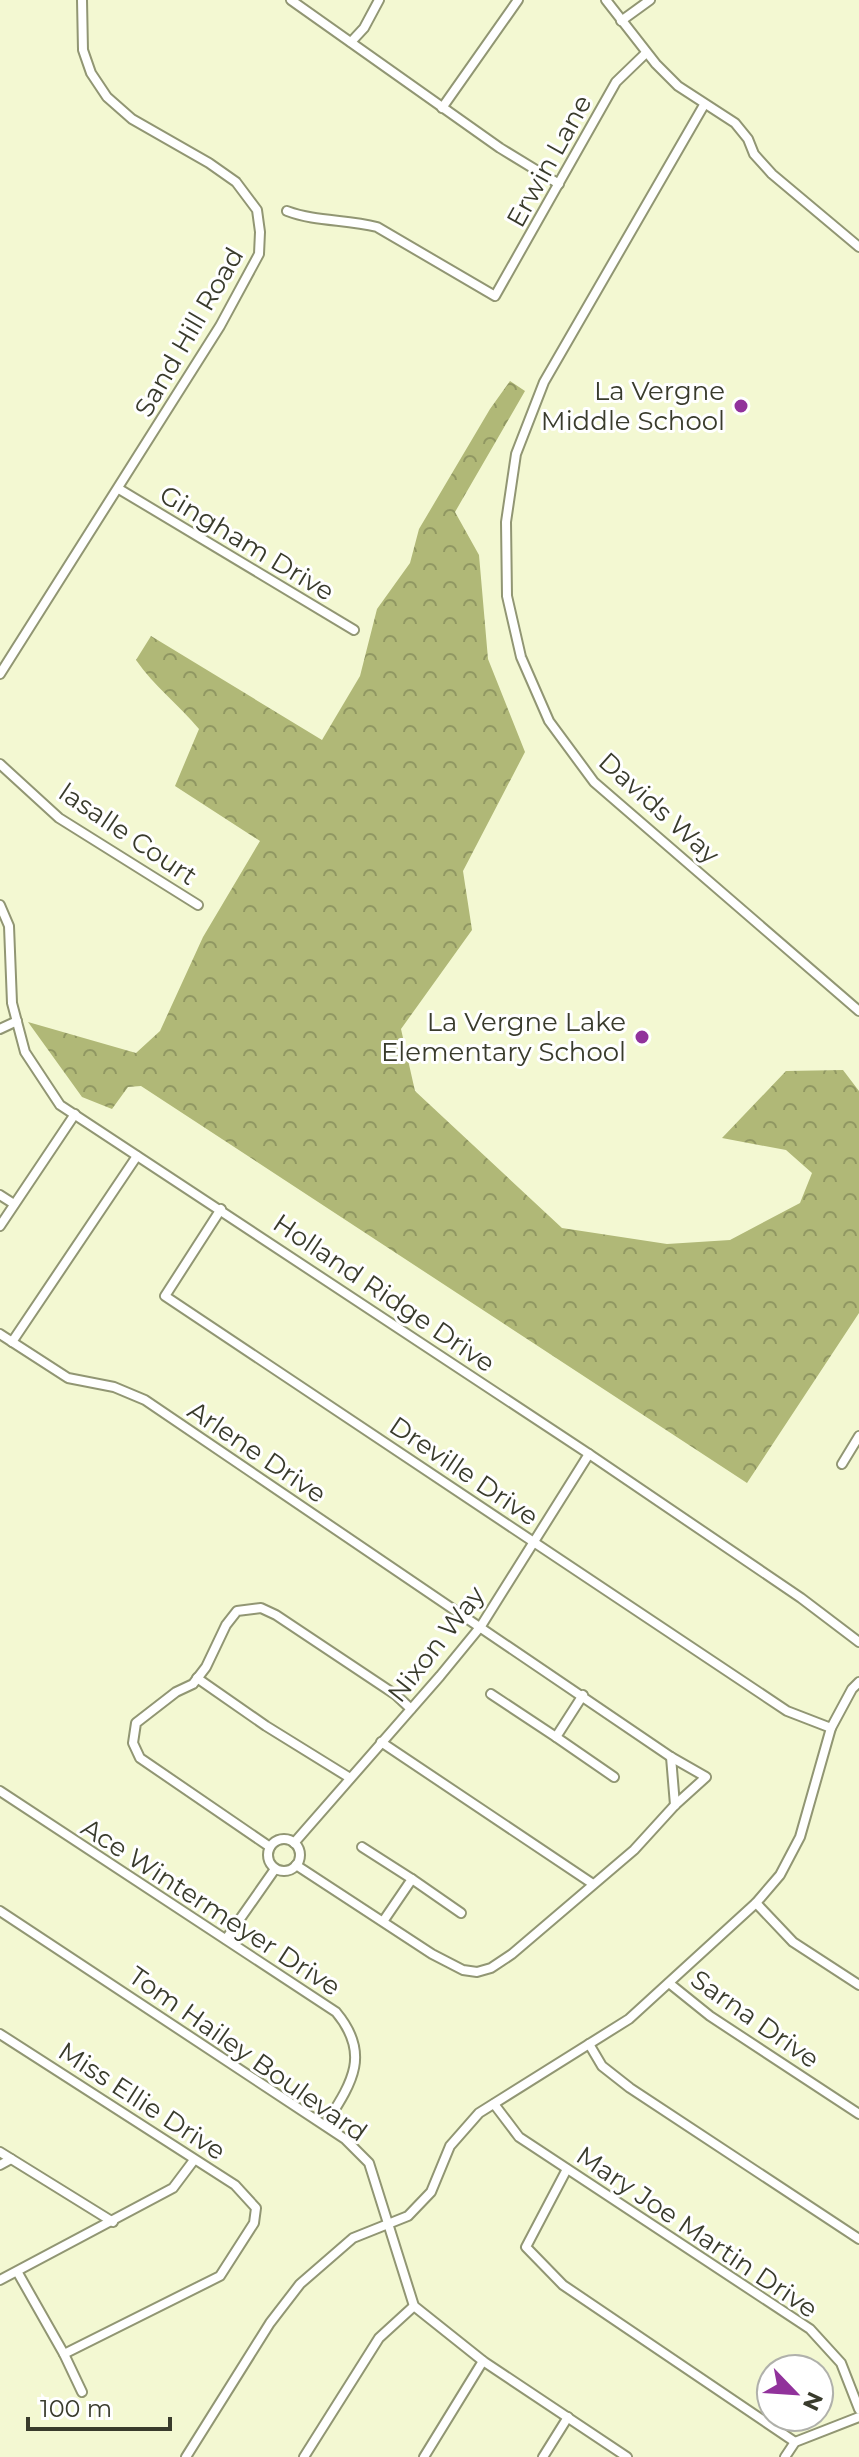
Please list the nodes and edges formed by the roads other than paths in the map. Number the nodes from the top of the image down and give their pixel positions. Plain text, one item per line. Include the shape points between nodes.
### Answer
1 (82, 0) edge
2 (291, 0) edge
3 (379, 0) edge
4 (518, 0) edge
5 (606, 0) edge
6 (650, 0) edge
7 (621, 21) junction
8 (351, 42) junction
9 (646, 53) junction
10 (704, 105) junction
11 (442, 108) junction
12 (559, 184) junction
13 (287, 211) dead end
14 (859, 247) edge
15 (119, 489) junction
16 (354, 630) dead end
17 (0, 674) edge
18 (0, 764) edge
19 (0, 905) edge
20 (198, 905) dead end
21 (859, 1011) edge
22 (17, 1021) junction
23 (0, 1029) edge
24 (75, 1114) junction
25 (137, 1156) junction
26 (0, 1195) edge
27 (14, 1204) junction
28 (221, 1209) junction
29 (0, 1226) edge
30 (0, 1334) edge
31 (12, 1342) junction
32 (859, 1436) edge
33 (589, 1454) junction
34 (842, 1464) dead end
35 (532, 1541) junction
36 (481, 1626) junction
37 (859, 1642) edge
38 (197, 1678) junction
39 (859, 1682) edge
40 (491, 1694) dead end
41 (583, 1695) junction
42 (411, 1709) junction
43 (831, 1728) junction
44 (556, 1737) junction
45 (381, 1742) junction
46 (671, 1757) junction
47 (614, 1777) dead end
48 (350, 1778) junction
49 (0, 1791) edge
50 (675, 1805) junction
51 (294, 1843) junction
52 (270, 1847) junction
53 (362, 1847) dead end
54 (296, 1865) junction
55 (275, 1869) junction
56 (412, 1879) junction
57 (593, 1884) junction
58 (756, 1903) junction
59 (0, 1911) edge
60 (461, 1913) dead end
61 (384, 1920) junction
62 (226, 1939) junction
63 (669, 1983) junction
64 (859, 1985) edge
65 (0, 2034) edge
66 (589, 2044) junction
67 (494, 2104) junction
68 (859, 2114) edge
69 (325, 2125) junction
70 (0, 2152) edge
71 (11, 2159) junction
72 (194, 2160) junction
73 (0, 2165) edge
74 (567, 2169) junction
75 (113, 2222) junction
76 (387, 2224) junction
77 (859, 2239) edge
78 (18, 2273) junction
79 (0, 2280) edge
80 (414, 2306) junction
81 (64, 2354) junction
82 (483, 2361) junction
83 (82, 2392) dead end
84 (859, 2409) edge
85 (568, 2417) junction
86 (859, 2417) edge
87 (795, 2442) junction
88 (186, 2457) edge
89 (304, 2457) edge
90 (424, 2457) edge
91 (543, 2457) edge
92 (627, 2457) edge
93 (785, 2457) edge

1 - 15 street, Sand Hill Road via 83,50 107,97 132,119 236,182 257,210 260,232 259,254 220,326
2 - 8 street
3 - 8 street
4 - 11 street
5 - 7 street
6 - 7 street
7 - 9 street
8 - 11 street
9 - 10 street
9 - 12 street, Erwin Lane via 616,82
10 - 14 street via 735,123 772,174
10 - 21 street, Davids Way via 544,382 516,454 506,522 507,596 521,657 549,721 594,782
11 - 12 street
12 - 13 street, Erwin Lane via 495,296 377,227 308,219
15 - 16 street, Gingham Drive
15 - 17 street, Sand Hill Road
18 - 20 street, lasalle Court via 59,818
19 - 22 street, Holland Ridge Drive via 9,926
22 - 23 street
22 - 24 street, Holland Ridge Drive via 25,1052 60,1105
24 - 25 street, Holland Ridge Drive
24 - 27 street
25 - 28 street, Holland Ridge Drive
25 - 31 street
26 - 27 street
27 - 29 street
28 - 33 street, Holland Ridge Drive
28 - 35 street, Dreville Drive via 165,1296
30 - 31 street, Arlene Drive
31 - 36 street, Arlene Drive via 68,1378 145,1400
32 - 34 street
33 - 35 street, Nixon Way
33 - 37 street, Holland Ridge Drive
35 - 36 street, Nixon Way
35 - 43 street, Dreville Drive via 787,1711
36 - 41 street, Arlene Drive
36 - 42 street, Nixon Way
38 - 42 street via 237,1611 261,1608
38 - 48 street
38 - 52 street via 136,1723 133,1743 140,1758
39 - 43 street
40 - 44 street
41 - 44 street
41 - 46 street, Arlene Drive
42 - 45 street, Nixon Way
43 - 58 street via 800,1837 780,1875
44 - 47 street
45 - 48 street, Nixon Way
45 - 57 street
46 - 50 street
46 - 50 street, Arlene Drive via 706,1777
48 - 51 street, Nixon Way
49 - 62 street, Ace Wintermeyer Drive
50 - 57 street
51 - 52 street via 282,1839
51 - 54 street via 300,1855
52 - 55 street via 268,1859
53 - 56 street
54 - 55 street via 288,1871
54 - 61 street
55 - 62 street
56 - 60 street
56 - 61 street
57 - 61 street via 512,1954 477,1972 432,1954
58 - 63 street
58 - 64 street via 793,1942
59 - 69 street, Tom Hailey Boulevard
62 - 69 street, Ace Wintermeyer Drive via 336,2012 349,2028 355,2069
63 - 66 street via 629,2019
63 - 68 street, Sarna Drive
65 - 72 street, Miss Ellie Drive
66 - 67 street
66 - 77 street via 602,2066 630,2088
67 - 74 street, Mary Joe Martin Drive via 519,2137
67 - 76 street via 450,2146 431,2192 408,2216
69 - 76 street, Tom Hailey Boulevard via 369,2163
70 - 71 street
71 - 73 street
71 - 75 street
72 - 75 street via 173,2188
72 - 81 street, Miss Ellie Drive via 235,2185 256,2208 254,2223 220,2276
74 - 84 street, Mary Joe Martin Drive via 810,2329 841,2363
74 - 87 street via 526,2247 563,2285
75 - 78 street
76 - 80 street, Tom Hailey Boulevard
76 - 88 street via 353,2238 300,2284
78 - 79 street
78 - 81 street
80 - 82 street
80 - 89 street via 379,2338
81 - 83 street
82 - 85 street
82 - 90 street
85 - 91 street
85 - 92 street
86 - 87 street
87 - 93 street

